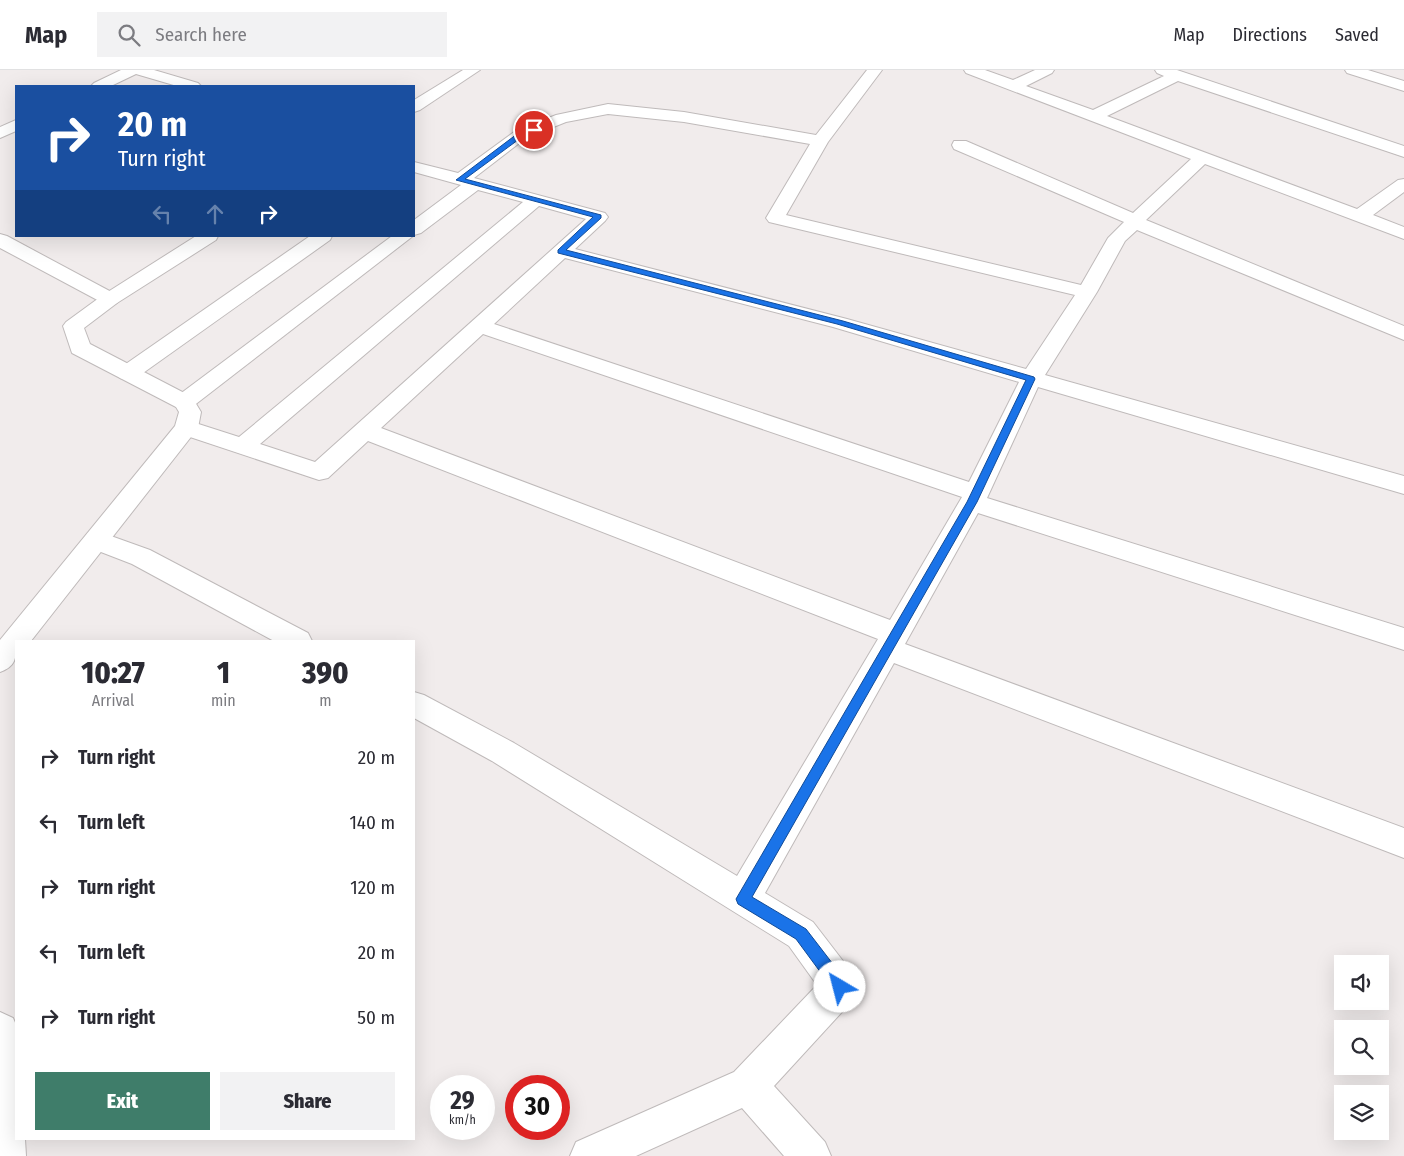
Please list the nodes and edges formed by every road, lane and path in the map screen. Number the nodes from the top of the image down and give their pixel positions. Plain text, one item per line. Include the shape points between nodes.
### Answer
1 (133, 70) edge
2 (138, 70) edge
3 (473, 70) edge
4 (874, 70) edge
5 (971, 70) edge
6 (1047, 70) edge
7 (1162, 70) edge
8 (1352, 70) edge
9 (1178, 75) junction
10 (101, 85) edge
11 (190, 85) edge
12 (1013, 86) junction
13 (1404, 86) edge
14 (415, 106) edge
15 (1094, 116) junction
16 (15, 126) edge
17 (0, 133) edge
18 (15, 138) edge
19 (820, 141) junction
20 (960, 145) dead end
21 (1404, 152) edge
22 (1203, 157) junction
23 (415, 170) edge
24 (467, 181) junction
25 (1404, 184) edge
26 (536, 200) junction
27 (1359, 216) junction
28 (1134, 222) junction
29 (415, 228) edge
30 (1404, 233) edge
31 (207, 237) edge
32 (322, 237) edge
33 (403, 237) edge
34 (0, 240) edge
35 (561, 251) junction
36 (1087, 292) junction
37 (110, 298) junction
38 (478, 326) junction
39 (1404, 334) edge
40 (128, 373) junction
41 (1031, 379) junction
42 (184, 402) junction
43 (186, 428) junction
44 (365, 431) junction
45 (242, 447) junction
46 (1404, 485) edge
47 (974, 498) junction
48 (97, 540) junction
49 (1404, 639) edge
50 (16, 640) edge
51 (296, 640) edge
52 (15, 641) edge
53 (891, 641) junction
54 (0, 660) edge
55 (415, 705) edge
56 (1404, 843) edge
57 (743, 899) junction
58 (0, 1032) edge
59 (748, 1086) junction
60 (6, 1156) edge
61 (590, 1156) edge
62 (811, 1156) edge

1 - 10 street
2 - 11 street
3 - 14 street
4 - 19 street
5 - 12 street
6 - 12 street
7 - 9 street
8 - 13 street
9 - 15 street
9 - 21 street
12 - 15 street
15 - 22 street
16 - 17 street
17 - 18 street
19 - 24 street via 684,117 608,109 562,118 520,135
19 - 36 street via 775,218
20 - 28 street
22 - 27 street
22 - 28 street
23 - 24 street
24 - 26 street
24 - 29 street
25 - 27 street
26 - 35 street via 599,217
26 - 45 street
27 - 30 street
28 - 36 street via 1117,238
28 - 39 street
31 - 37 street
32 - 40 street
33 - 42 street
34 - 37 street
35 - 38 street
35 - 41 street via 840,323
36 - 41 street
37 - 40 street via 73,326 80,348
38 - 44 street
38 - 47 street
40 - 42 street
41 - 46 street
41 - 47 street
42 - 43 street via 190,412
43 - 45 street
43 - 48 street
44 - 45 street via 319,472
44 - 53 street
47 - 49 street
47 - 53 street
48 - 50 street
48 - 51 street via 141,557
52 - 54 street
53 - 56 street
53 - 57 street
55 - 57 street via 503,752
57 - 59 street via 801,934 840,987
58 - 60 street
59 - 61 street
59 - 62 street

